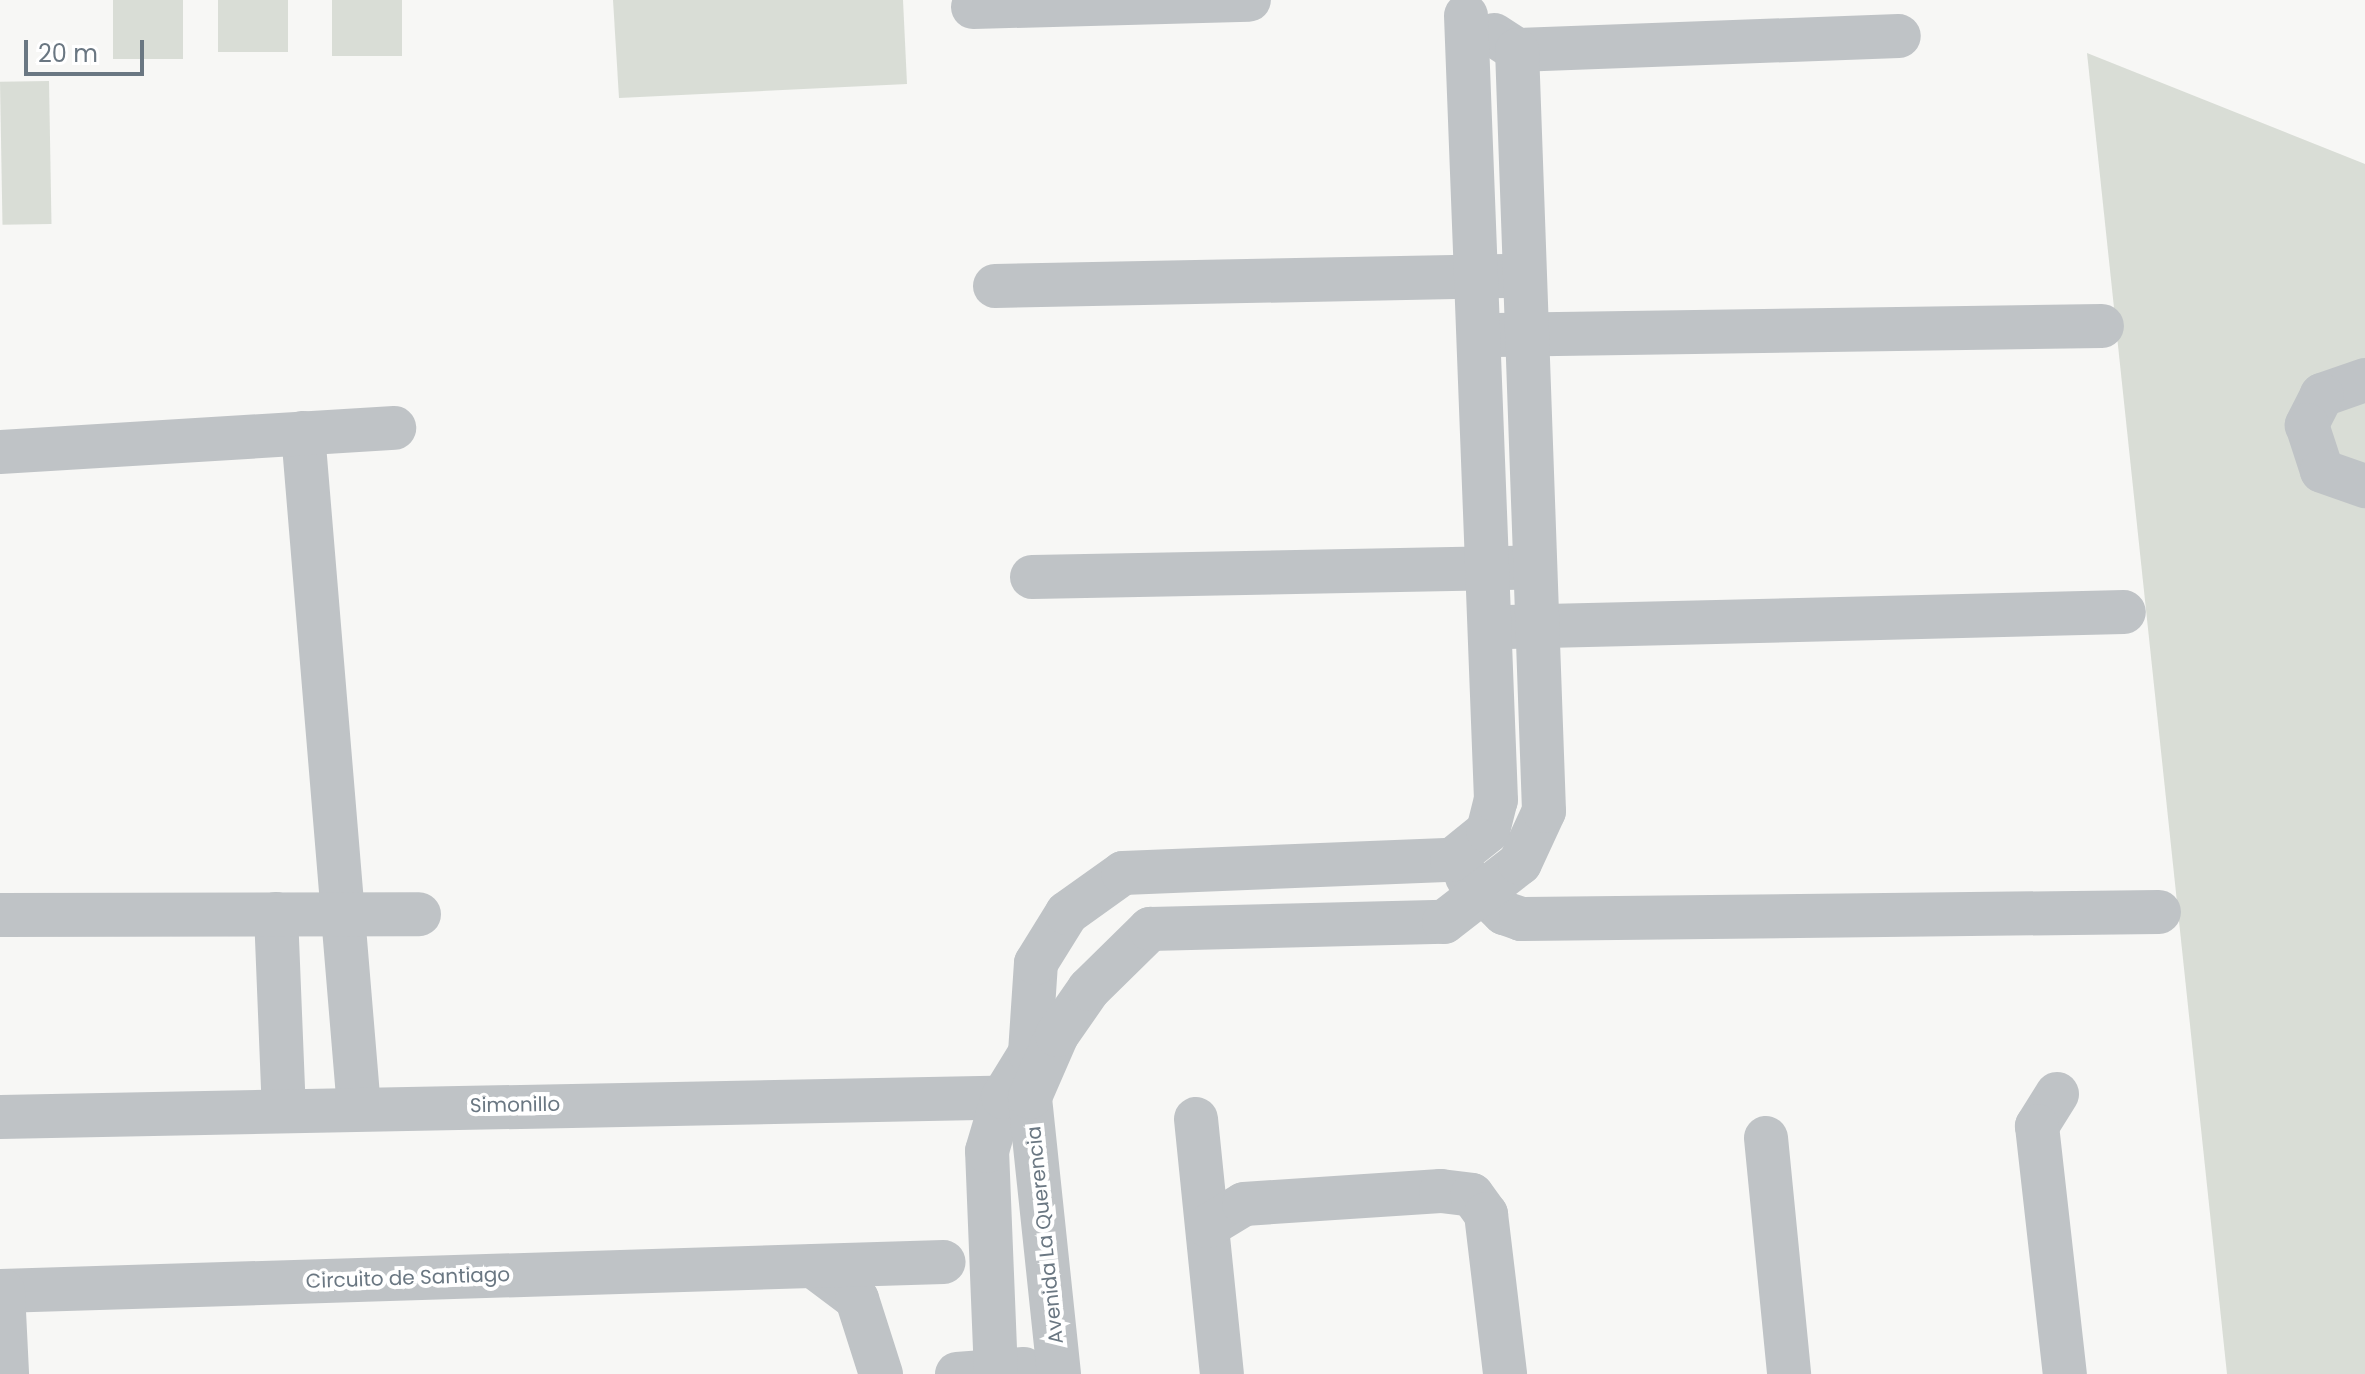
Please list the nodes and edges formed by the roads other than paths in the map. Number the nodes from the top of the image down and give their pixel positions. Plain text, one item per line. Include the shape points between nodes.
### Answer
1 (1249, 0) edge
2 (973, 7) dead end
3 (1454, 8) edge
4 (1899, 36) dead end
5 (1517, 50) junction
6 (1476, 276) junction
7 (1525, 276) junction
8 (995, 286) dead end
9 (2102, 326) dead end
10 (1478, 335) junction
11 (1527, 335) junction
12 (2365, 380) edge
13 (394, 428) dead end
14 (303, 433) junction
15 (0, 452) edge
16 (2365, 486) edge
17 (1535, 566) junction
18 (1487, 570) junction
19 (1032, 577) dead end
20 (2124, 612) dead end
21 (1489, 627) junction
22 (1537, 627) junction
23 (1452, 860) junction
24 (1123, 873) junction
25 (1485, 896) junction
26 (2159, 912) dead end
27 (276, 914) junction
28 (337, 914) junction
29 (419, 914) dead end
30 (0, 915) edge
31 (1150, 929) junction
32 (2057, 1094) dead end
33 (1016, 1097) junction
34 (359, 1108) junction
35 (284, 1110) junction
36 (0, 1117) edge
37 (1196, 1119) dead end
38 (1766, 1138) dead end
39 (1208, 1226) junction
40 (944, 1262) dead end
41 (813, 1266) junction
42 (1, 1291) edge
43 (1058, 1370) edge
44 (983, 1373) edge
45 (7, 1374) edge
46 (881, 1374) edge
47 (1222, 1374) edge
48 (1505, 1374) edge
49 (1789, 1374) edge
50 (2065, 1374) edge

1 - 2 street
3 - 5 street
3 - 6 street
4 - 5 street
5 - 7 street
6 - 7 street
6 - 8 street
6 - 10 street
7 - 11 street
9 - 11 street
10 - 11 street
10 - 18 street
11 - 17 street
12 - 16 street via 2322,395 2307,425 2322,471
13 - 14 street
14 - 15 street
14 - 28 street
17 - 18 street
17 - 22 street
18 - 19 street
18 - 21 street
20 - 22 street
21 - 22 street
21 - 23 street via 1496,800 1488,831
22 - 25 street via 1544,811 1520,863
23 - 24 street
23 - 25 street
24 - 31 street
24 - 33 street via 1048,935 1033,983 1030,1053
25 - 26 street via 1521,919
25 - 31 street via 1444,922
27 - 28 street
27 - 30 street
27 - 35 street
28 - 29 street
28 - 34 street
31 - 33 street via 1089,989
32 - 50 street via 2037,1126
33 - 34 street, Simonillo
33 - 43 street, Avenida La Querencia
33 - 44 street, Avenida La Querencia via 987,1151
34 - 35 street, Simonillo
35 - 36 street, Simonillo
37 - 39 street
38 - 49 street
39 - 47 street
39 - 48 street via 1244,1204 1441,1191 1472,1195 1486,1214
40 - 41 street, Circuito de Santiago
41 - 42 street, Circuito de Santiago
41 - 46 street via 857,1299
42 - 45 street, Circuito de Santiago
43 - 44 street

